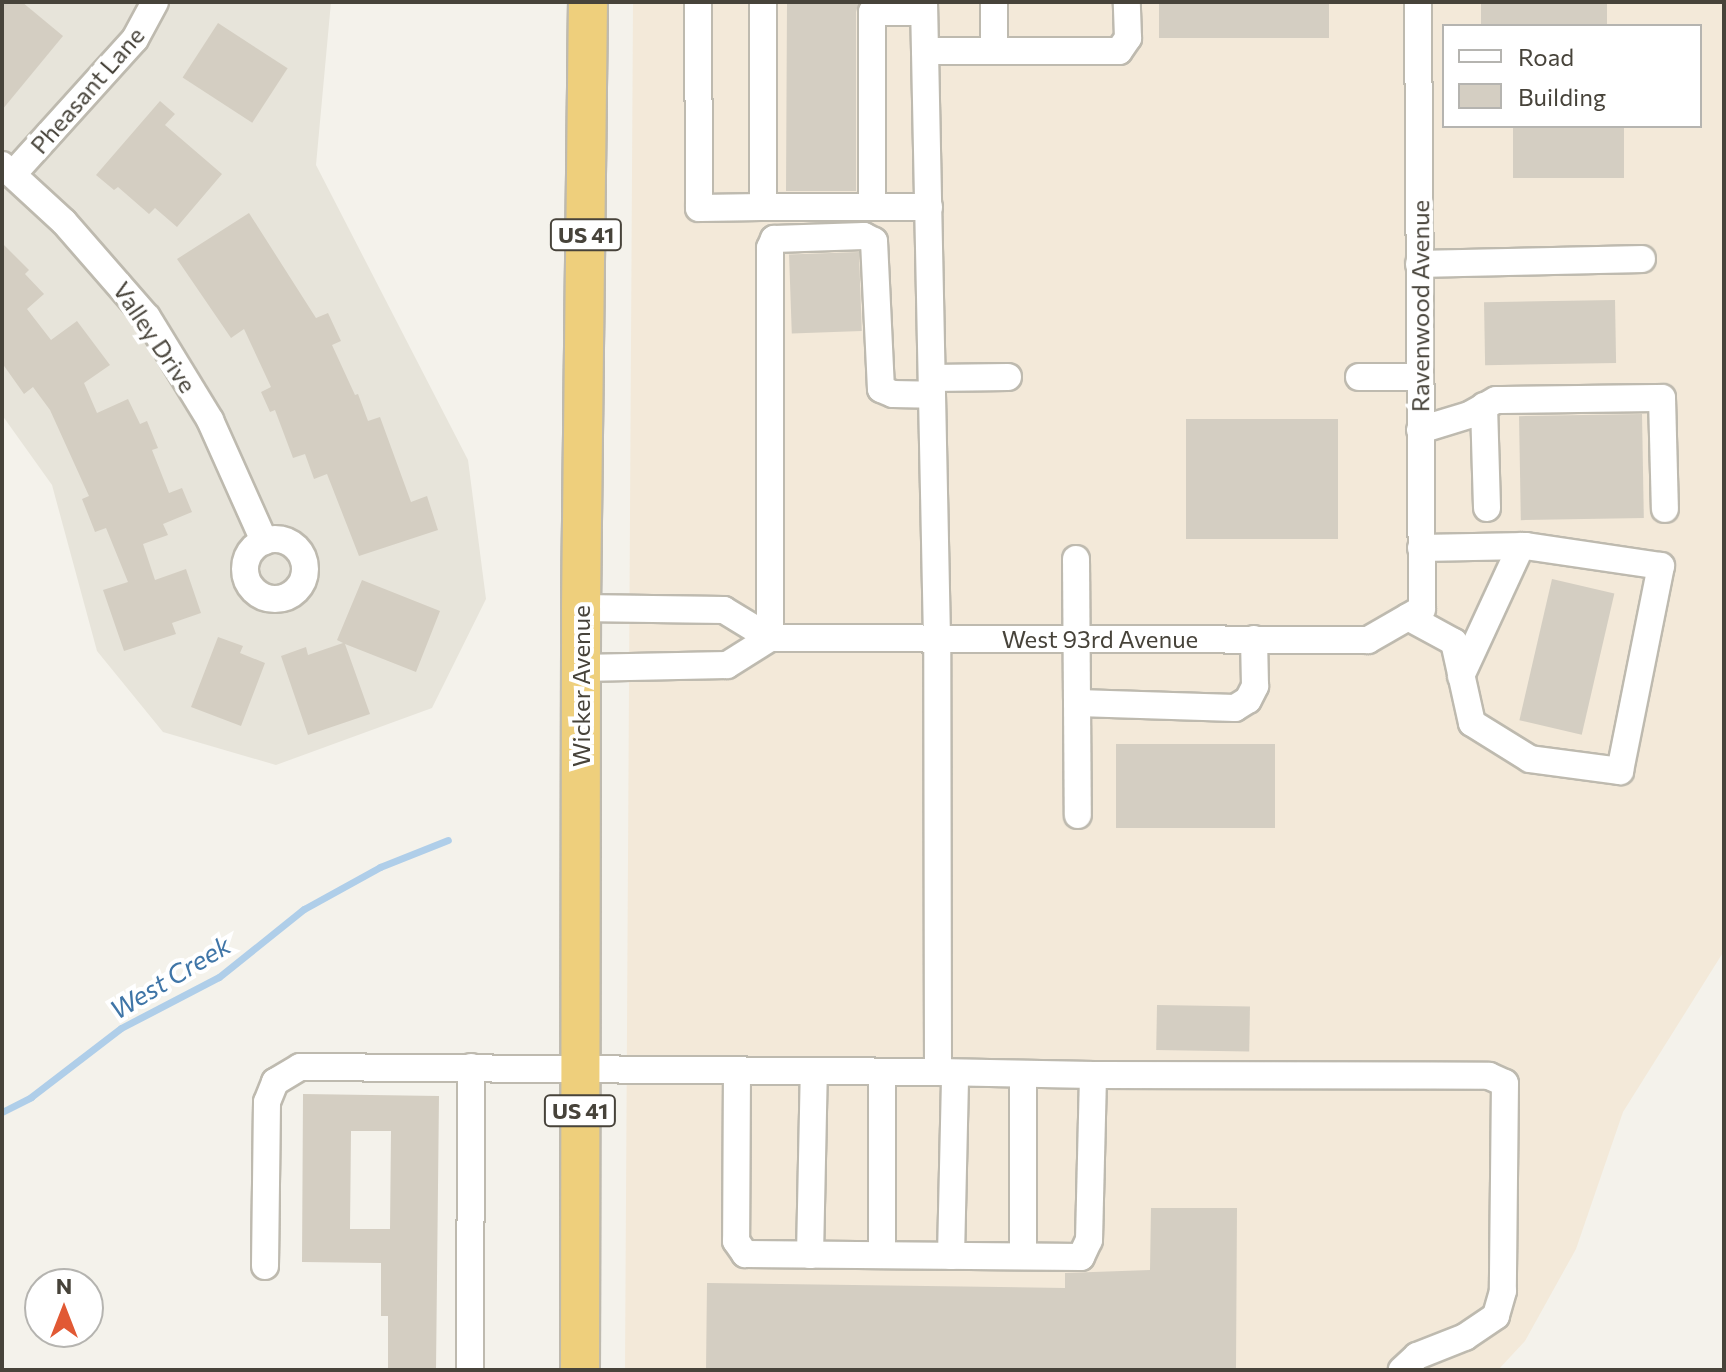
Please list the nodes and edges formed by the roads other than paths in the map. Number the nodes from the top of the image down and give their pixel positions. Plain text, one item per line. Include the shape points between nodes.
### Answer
1 (155, 2) edge
2 (588, 2) edge
3 (698, 2) edge
4 (763, 2) edge
5 (994, 2) edge
6 (1127, 2) edge
7 (1418, 2) edge
8 (872, 7) edge
9 (924, 7) edge
10 (925, 51) junction
11 (994, 51) junction
12 (8, 169) edge
13 (763, 207) junction
14 (872, 207) junction
15 (929, 207) junction
16 (1642, 259) dead end
17 (1419, 264) junction
18 (1008, 377) dead end
19 (1359, 377) dead end
20 (1420, 377) junction
21 (932, 386) junction
22 (1484, 406) junction
23 (1420, 430) junction
24 (1487, 508) dead end
25 (1665, 509) dead end
26 (264, 541) dead end
27 (1521, 546) junction
28 (1421, 548) junction
29 (1076, 559) dead end
30 (581, 608) junction
31 (1415, 613) junction
32 (770, 638) junction
33 (937, 639) junction
34 (1078, 639) junction
35 (1254, 639) junction
36 (581, 668) junction
37 (1461, 676) junction
38 (1078, 703) junction
39 (1078, 815) dead end
40 (471, 1067) junction
41 (580, 1068) junction
42 (737, 1070) junction
43 (814, 1071) junction
44 (882, 1072) junction
45 (947, 1073) junction
46 (1023, 1074) junction
47 (1093, 1075) junction
48 (810, 1255) junction
49 (882, 1255) junction
50 (951, 1256) junction
51 (1023, 1256) junction
52 (265, 1266) dead end
53 (470, 1370) edge
54 (580, 1370) edge
55 (1402, 1370) edge

1 - 12 street, Pheasant Lane via 135,39
2 - 30 highway, Wicker Avenue / US 41
3 - 13 street via 699,208
4 - 13 street
5 - 11 street
6 - 11 street via 1128,38 1119,51
7 - 17 street, Ravenwood Avenue
8 - 9 street
8 - 14 street
9 - 10 street
10 - 11 street
10 - 15 street
12 - 26 street, Valley Drive via 64,222 147,317 210,420
13 - 14 street
14 - 15 street
15 - 21 street
16 - 17 street
17 - 20 street, Ravenwood Avenue
18 - 21 street
19 - 20 street
20 - 23 street, Ravenwood Avenue
21 - 32 street via 893,394 881,389 874,241 864,236 774,239
21 - 33 street
22 - 23 street
22 - 24 street
22 - 25 street via 1511,398 1662,398
23 - 28 street, Ravenwood Avenue
27 - 28 street
27 - 37 street
27 - 37 street via 1661,566 1620,771 1530,759 1472,723
28 - 31 street, Ravenwood Avenue
29 - 34 street
30 - 32 street via 724,610
30 - 36 highway, Wicker Avenue / US 41
31 - 35 street, West 93rd Avenue via 1368,640
31 - 37 street via 1454,642
32 - 33 street, West 93rd Avenue
32 - 36 street via 727,665
33 - 34 street, West 93rd Avenue
33 - 45 street
34 - 35 street, West 93rd Avenue
34 - 38 street
35 - 38 street via 1255,686 1248,700 1235,708
36 - 41 highway, Wicker Avenue / US 41
38 - 39 street
40 - 41 street
40 - 52 street via 300,1067 275,1082 267,1102
40 - 53 street
41 - 42 street
41 - 54 highway, Wicker Avenue / US 41
42 - 43 street
42 - 48 street via 736,1241 745,1254
43 - 44 street
43 - 48 street
44 - 45 street
44 - 49 street
45 - 46 street
45 - 50 street
46 - 47 street
46 - 51 street
47 - 51 street via 1089,1240 1081,1257
47 - 55 street via 1489,1076 1505,1083 1503,1291 1496,1316 1465,1337 1417,1356
48 - 49 street
49 - 50 street
50 - 51 street

